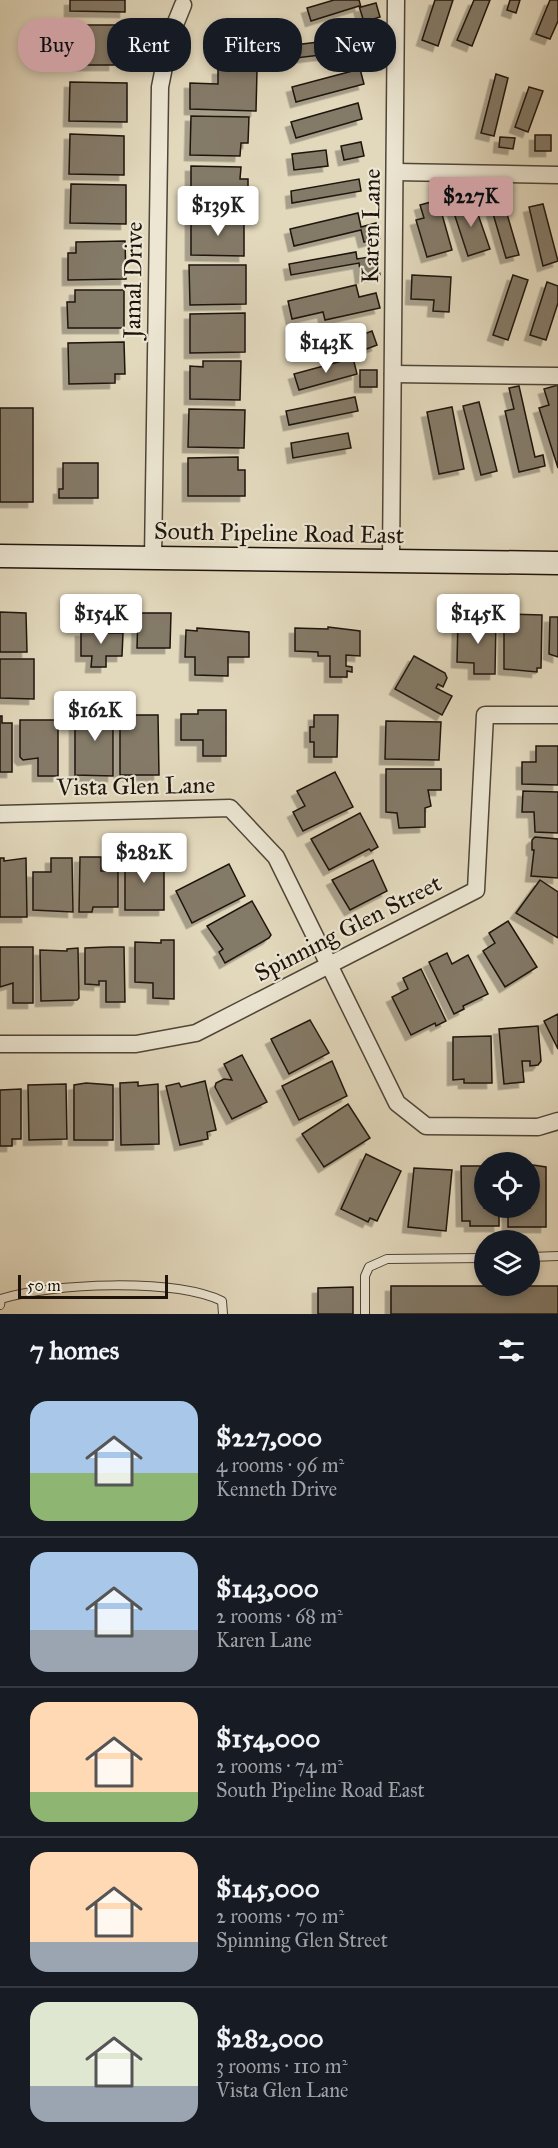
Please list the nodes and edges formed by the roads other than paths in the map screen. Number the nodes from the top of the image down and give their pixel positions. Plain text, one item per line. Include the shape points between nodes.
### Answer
1 (396, 0) edge
2 (183, 5) dead end
3 (395, 172) junction
4 (558, 175) edge
5 (393, 374) junction
6 (558, 376) edge
7 (0, 556) edge
8 (153, 559) junction
9 (391, 561) junction
10 (558, 563) edge
11 (558, 715) edge
12 (0, 814) edge
13 (328, 965) junction
14 (0, 1044) edge
15 (558, 1121) edge
16 (558, 1256) edge
17 (540, 1257) edge
18 (474, 1258) edge
19 (0, 1305) edge
20 (223, 1314) edge
21 (365, 1314) edge

1 - 3 street, Karen Lane
2 - 8 street, Jamal Drive via 170,37 160,87
3 - 4 street
3 - 5 street, Karen Lane
5 - 6 street
5 - 9 street, Karen Lane
7 - 8 street, South Pipeline Road East
8 - 9 street, South Pipeline Road East
9 - 10 street, South Pipeline Road East
11 - 13 street, Spinning Glen Street via 485,714 476,890
12 - 13 street, Vista Glen Lane via 230,808 276,857
13 - 14 street, Spinning Glen Street via 195,1033 136,1044
13 - 15 street, Vista Glen Lane via 397,1103 426,1126 538,1127
16 - 17 lane
18 - 21 lane via 387,1259 369,1267 365,1276
19 - 20 lane via 1,1299 26,1291 113,1285 205,1293 222,1301

